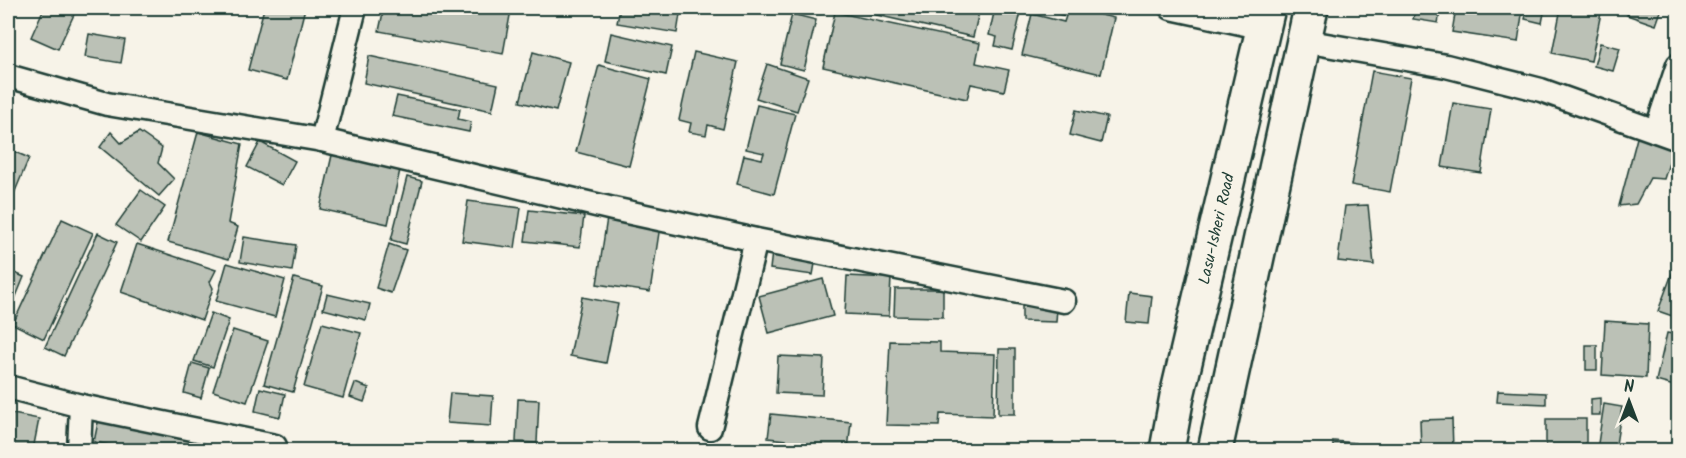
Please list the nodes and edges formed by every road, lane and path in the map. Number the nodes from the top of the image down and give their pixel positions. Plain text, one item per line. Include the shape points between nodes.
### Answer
1 (355, 8) edge
2 (1171, 8) edge
3 (1311, 8) edge
4 (1266, 18) edge
5 (1304, 41) junction
6 (1678, 65) edge
7 (8, 76) edge
8 (1656, 131) junction
9 (1678, 139) edge
10 (322, 141) junction
11 (756, 240) junction
12 (1064, 301) dead end
13 (8, 387) edge
14 (81, 406) junction
15 (710, 428) dead end
16 (275, 446) dead end
17 (79, 450) edge
18 (1167, 450) edge
19 (1215, 450) edge

1 - 10 street
2 - 4 street
3 - 5 main road
4 - 18 main road, Lasu-Isheri Road
5 - 8 street via 1446,66 1541,90
5 - 19 main road
6 - 8 street
7 - 10 street via 107,104
8 - 9 street
10 - 11 street
11 - 12 street
11 - 15 street
13 - 14 street
14 - 16 street
14 - 17 street

